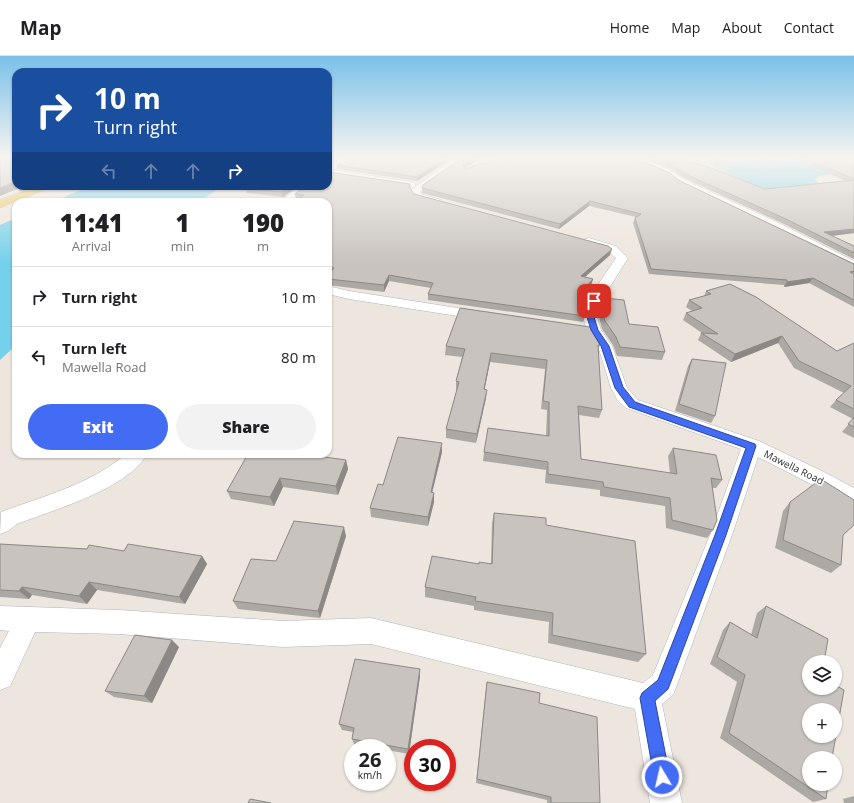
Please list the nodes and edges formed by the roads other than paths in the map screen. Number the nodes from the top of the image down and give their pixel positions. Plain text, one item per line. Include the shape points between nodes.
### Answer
1 (28, 193) edge
2 (416, 193) edge
3 (706, 193) edge
4 (15, 198) edge
5 (12, 199) edge
6 (0, 204) edge
7 (453, 206) edge
8 (575, 238) edge
9 (854, 266) edge
10 (332, 291) edge
11 (495, 317) edge
12 (579, 328) edge
13 (594, 330) junction
14 (752, 446) junction
15 (134, 458) edge
16 (854, 498) edge
17 (0, 525) edge
18 (0, 618) edge
19 (28, 619) junction
20 (0, 676) edge
21 (647, 698) junction
22 (666, 803) edge

1 - 4 main road
2 - 7 street via 417,196
3 - 9 street
5 - 6 main road
8 - 13 street, Mawella Road via 611,248 622,258 594,301 590,317
10 - 11 street
12 - 13 street
13 - 14 street, Mawella Road via 605,346 619,388 632,404
14 - 16 street, Mawella Road
14 - 21 street via 721,535 663,684
15 - 17 street via 118,472 90,487 9,518
18 - 19 street
19 - 20 street
19 - 21 street via 119,622 283,634 371,630
21 - 22 street

